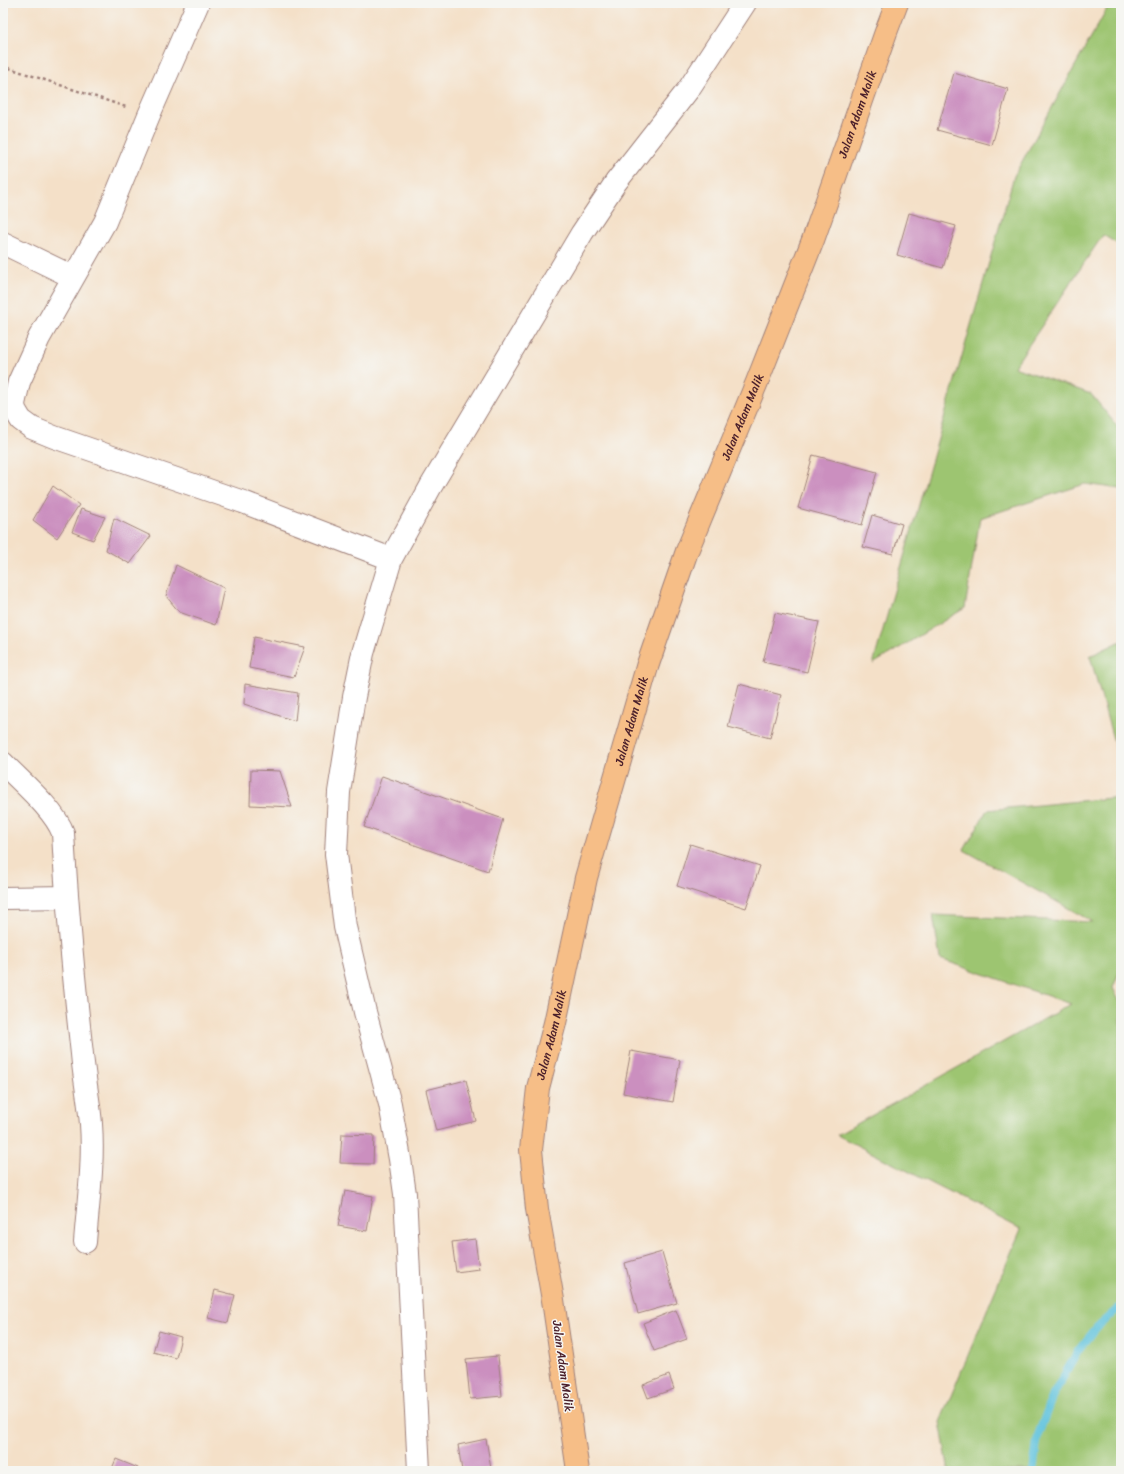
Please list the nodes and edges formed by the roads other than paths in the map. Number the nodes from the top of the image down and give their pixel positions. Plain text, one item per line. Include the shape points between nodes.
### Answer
1 (198, 3) edge
2 (745, 3) edge
3 (897, 3) edge
4 (3, 243) edge
5 (73, 277) junction
6 (8, 402) edge
7 (391, 560) junction
8 (3, 763) edge
9 (66, 897) junction
10 (3, 898) edge
11 (85, 1242) dead end
12 (419, 1471) edge
13 (578, 1471) edge

1 - 5 street via 105,222
2 - 7 street via 688,90 616,182 582,232
3 - 13 highway, Jalan Adam Malik via 813,240 687,551 647,667 586,878 555,1023 538,1088 531,1150 537,1209
4 - 5 street
5 - 6 street via 39,338
6 - 7 street via 21,420 32,428 243,502
7 - 12 street via 354,696 339,792 336,854 345,927 390,1104 405,1194
8 - 9 street via 59,823 63,833
9 - 10 street
9 - 11 street via 91,1123 92,1152

